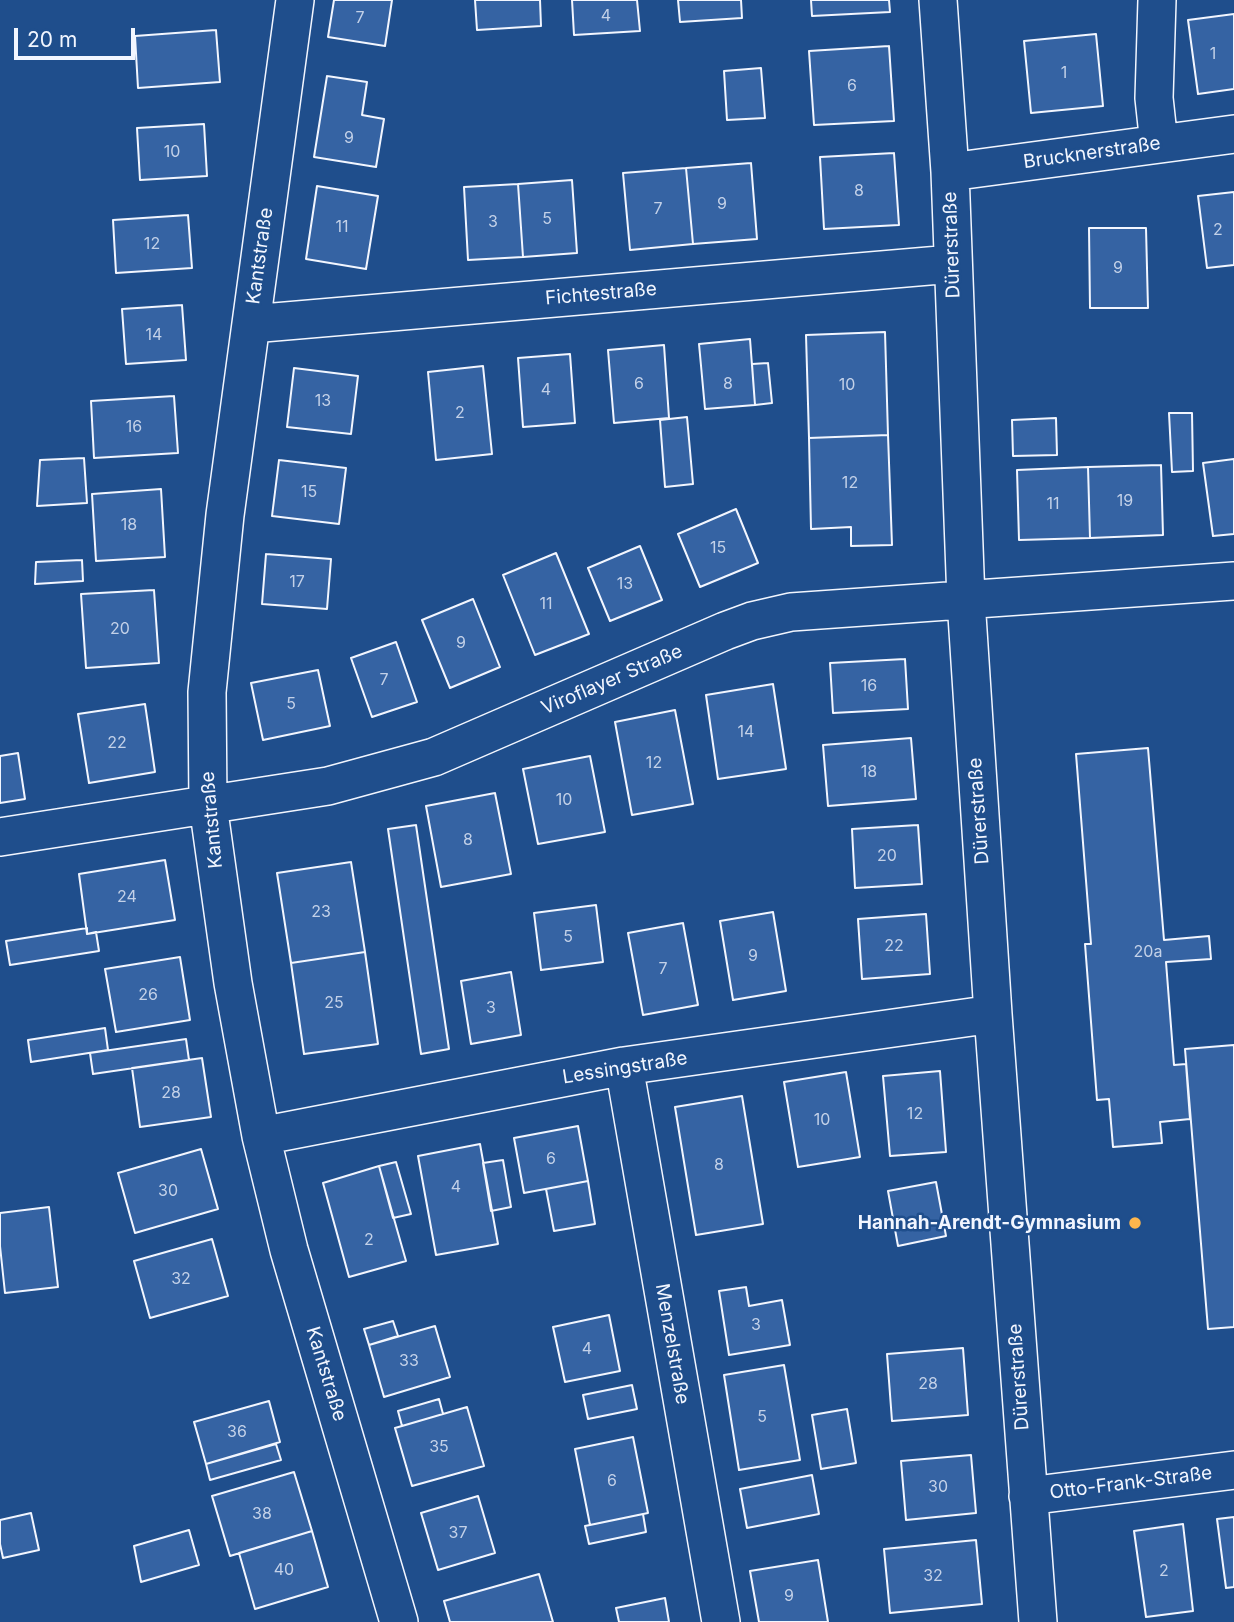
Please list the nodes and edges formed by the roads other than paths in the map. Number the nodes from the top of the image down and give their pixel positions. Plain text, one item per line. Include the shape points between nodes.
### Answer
1 (295, 0) edge
2 (938, 0) edge
3 (1157, 0) edge
4 (1234, 134) edge
5 (1159, 144) junction
6 (950, 172) junction
7 (952, 264) junction
8 (251, 324) junction
9 (1234, 581) edge
10 (965, 600) junction
11 (208, 805) junction
12 (0, 837) edge
13 (993, 1014) junction
14 (624, 1066) junction
15 (261, 1136) junction
16 (1234, 1470) edge
17 (1028, 1496) junction
18 (400, 1622) edge
19 (721, 1622) edge
20 (1038, 1622) edge

1 - 8 street, Kantstraße
2 - 6 street, Dürerstraße
3 - 5 street via 1154,98
4 - 5 street, Brucknerstraße
5 - 6 street, Brucknerstraße
6 - 7 street, Dürerstraße
7 - 8 street, Fichtestraße
7 - 10 street, Dürerstraße
8 - 11 street, Kantstraße via 207,692
9 - 10 street, Viroflayer Straße
10 - 11 street, Viroflayer Straße via 792,612 752,621 433,757 328,786
10 - 13 street, Dürerstraße
11 - 12 street, Viroflayer Straße
11 - 15 street, Kantstraße
13 - 14 street, Lessingstraße
13 - 17 street, Dürerstraße
14 - 15 street, Lessingstraße
14 - 19 street, Menzelstraße
15 - 18 street, Kantstraße via 289,1250
16 - 17 street, Otto-Frank-Straße
17 - 20 street, Dürerstraße

